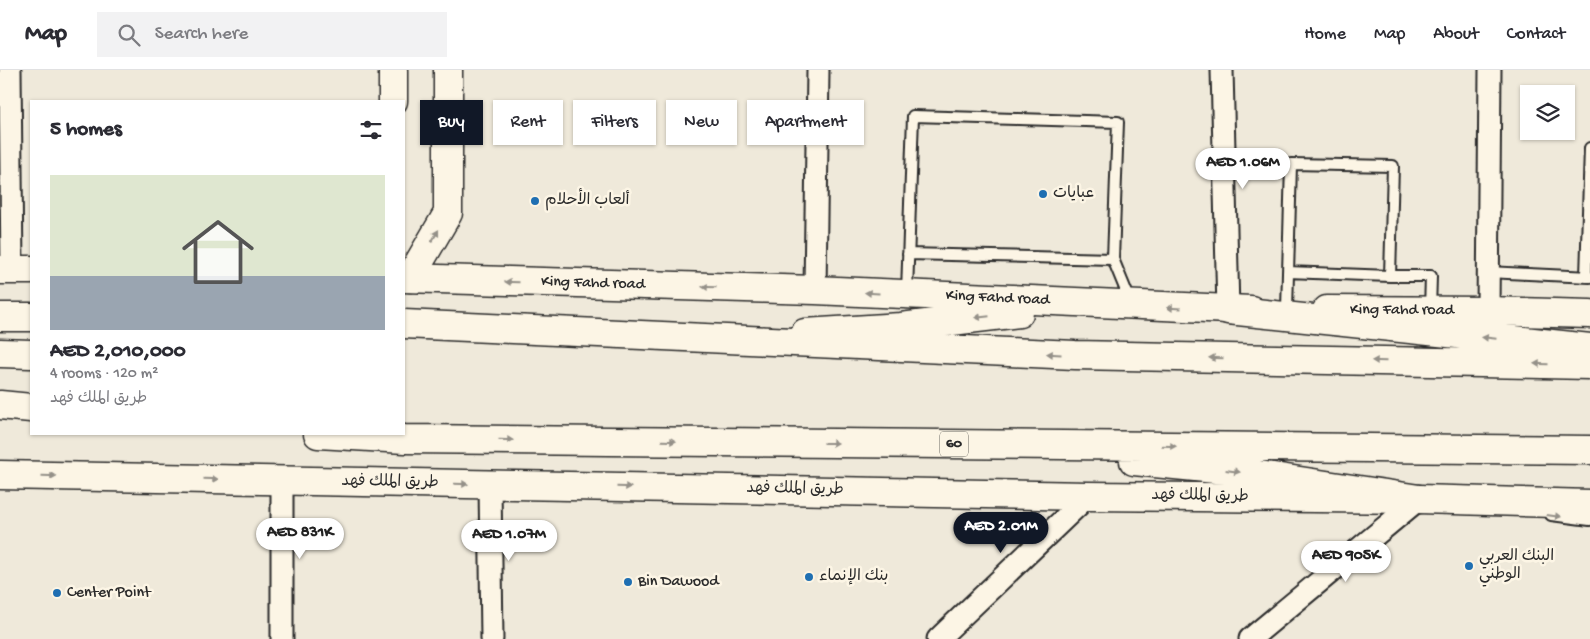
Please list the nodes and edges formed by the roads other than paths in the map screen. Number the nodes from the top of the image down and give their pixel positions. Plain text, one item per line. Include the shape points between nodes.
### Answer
1 (10, 70) edge
2 (393, 70) edge
3 (448, 70) edge
4 (818, 70) edge
5 (1222, 70) edge
6 (1490, 70) edge
7 (392, 100) edge
8 (1590, 148) edge
9 (908, 254) junction
10 (1113, 259) junction
11 (14, 270) edge
12 (406, 271) edge
13 (1288, 272) junction
14 (1488, 272) junction
15 (1390, 276) junction
16 (1588, 277) edge
17 (815, 290) junction
18 (906, 295) junction
19 (1100, 304) junction
20 (1133, 306) junction
21 (1228, 310) junction
22 (1287, 310) junction
23 (1430, 310) junction
24 (1488, 311) junction
25 (1590, 314) edge
26 (0, 317) edge
27 (30, 317) edge
28 (405, 324) edge
29 (717, 338) junction
30 (1590, 348) edge
31 (0, 353) edge
32 (30, 354) edge
33 (1590, 365) edge
34 (0, 404) edge
35 (30, 408) edge
36 (0, 424) edge
37 (30, 425) edge
38 (335, 435) edge
39 (958, 444) junction
40 (1590, 450) edge
41 (0, 475) edge
42 (282, 481) junction
43 (490, 485) junction
44 (1088, 496) junction
45 (1419, 499) junction
46 (1590, 504) edge
47 (1590, 520) edge
48 (282, 639) edge
49 (492, 639) edge
50 (938, 639) edge
51 (1250, 639) edge

1 - 11 street
2 - 7 main road
12 -> 3 main road via 448,213
4 - 17 street
5 - 21 street
6 - 14 street
8 - 16 lane
9 - 10 lane
9 - 10 lane via 913,116 1118,122
9 - 18 lane
10 - 20 lane
17 -> 12 main road, King Fahd road
13 - 15 lane
13 - 15 lane via 1291,164 1393,166
13 - 22 lane
14 - 16 lane
14 - 24 street
15 - 23 lane via 1431,276
18 -> 17 main road, King Fahd road
18 - 19 main road, King Fahd road
19 - 20 main road, King Fahd road
19 -> 29 main road via 901,327
21 -> 20 main road, King Fahd road
21 - 22 main road, King Fahd road
30 -> 21 main road
22 - 23 main road, King Fahd road
23 - 24 main road, King Fahd road
24 - 25 main road, King Fahd road
26 - 27 main road
28 - 29 main road
33 -> 29 main road via 1075,355
31 - 32 main road
34 - 35 main road
36 - 37 main road
38 -> 39 main road, 60 via 405,439
39 -> 40 main road, 60
39 -> 45 main road via 1226,470
41 -> 42 main road, طريق الملك فهد
42 -> 43 main road, طريق الملك فهد
42 - 48 street
43 -> 44 main road, طريق الملك فهد
43 - 49 street
44 - 45 main road, طريق الملك فهد
44 - 50 street
45 - 46 main road, طريق الملك فهد
45 -> 47 lane
45 - 51 street

